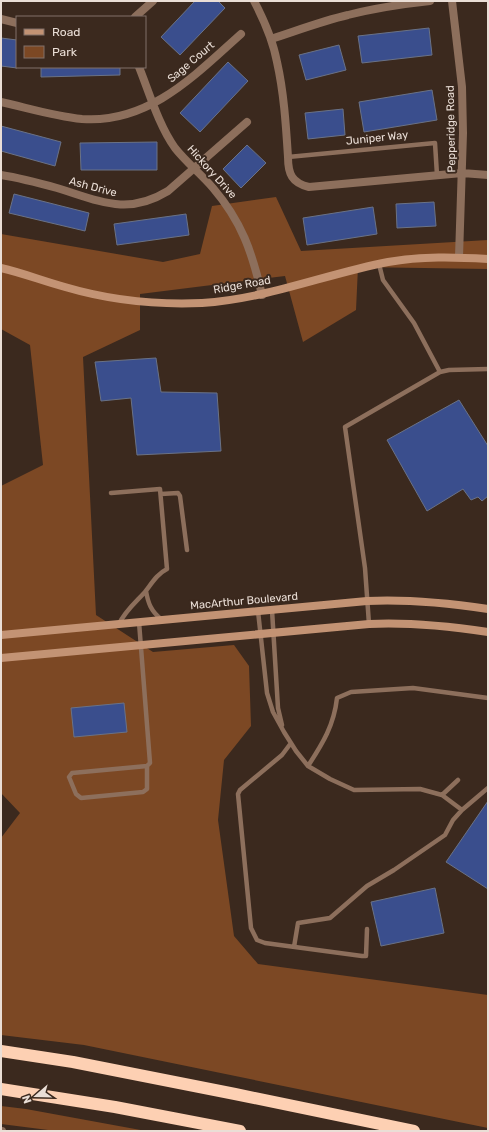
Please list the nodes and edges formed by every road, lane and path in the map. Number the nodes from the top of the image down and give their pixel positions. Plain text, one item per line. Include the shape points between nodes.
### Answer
1 (153, 1) edge
2 (254, 1) edge
3 (430, 1) edge
4 (452, 1) edge
5 (136, 16) edge
6 (1, 19) edge
7 (16, 23) edge
8 (241, 34) dead end
9 (271, 39) junction
10 (139, 68) edge
11 (1, 102) edge
12 (154, 104) junction
13 (247, 122) dead end
14 (288, 157) junction
15 (194, 168) junction
16 (462, 173) junction
17 (1, 175) edge
18 (488, 175) edge
19 (437, 176) junction
20 (459, 257) junction
21 (488, 259) edge
22 (379, 264) junction
23 (1, 268) edge
24 (262, 295) junction
25 (488, 369) edge
26 (440, 372) junction
27 (112, 493) dead end
28 (160, 494) junction
29 (187, 550) dead end
30 (146, 591) junction
31 (368, 601) junction
32 (488, 609) edge
33 (272, 610) junction
34 (258, 611) junction
35 (162, 620) junction
36 (138, 622) junction
37 (119, 624) junction
38 (369, 624) junction
39 (488, 632) edge
40 (273, 633) junction
41 (260, 634) junction
42 (1, 635) edge
43 (141, 645) junction
44 (1, 658) edge
45 (488, 698) edge
46 (284, 732) junction
47 (291, 743) junction
48 (147, 766) junction
49 (308, 766) junction
50 (458, 780) dead end
51 (488, 788) edge
52 (442, 795) junction
53 (462, 810) junction
54 (367, 929) dead end
55 (294, 947) junction
56 (1, 1051) edge
57 (1, 1089) edge
58 (240, 1131) edge
59 (414, 1131) edge

1 - 5 street
2 - 9 street
3 - 9 street via 360,12
4 - 16 street, Pepperidge Road via 462,87
6 - 7 street
8 - 12 street, Sage Court via 176,90
9 - 14 street via 282,83
10 - 12 street, Hickory Drive
11 - 12 street, Sage Court via 63,117 84,119 121,115
12 - 15 street, Hickory Drive via 175,148
13 - 15 street, Ash Drive
14 - 19 street via 291,176 309,187
14 - 19 lane, Juniper Way via 435,143
15 - 17 street, Ash Drive via 158,197 121,205 108,204
15 - 24 street, Hickory Drive via 212,186 237,221 247,241
16 - 18 street
16 - 19 street
16 - 20 street, Pepperidge Road
20 - 21 main road, Ridge Road
20 - 22 main road, Ridge Road via 411,259
22 - 24 main road, Ridge Road
22 - 26 lane via 383,280 414,323
23 - 24 main road, Ridge Road via 92,294 147,302 203,303
25 - 26 lane
26 - 31 lane via 345,426
27 - 28 lane via 160,489
28 - 29 lane via 178,493 180,496
28 - 30 lane via 167,569 152,581
30 - 35 lane via 148,603
30 - 37 lane via 127,610
31 - 32 main road, MacArthur Boulevard via 432,602
31 - 33 main road, MacArthur Boulevard
31 - 38 lane
33 - 34 main road, MacArthur Boulevard
33 - 40 lane
34 - 35 main road, MacArthur Boulevard
34 - 41 lane
35 - 36 main road, MacArthur Boulevard
36 - 37 main road, MacArthur Boulevard
36 - 43 lane
37 - 42 main road, MacArthur Boulevard
38 - 39 main road via 430,624
38 - 40 main road
40 - 41 main road
40 - 46 lane via 278,708
41 - 43 main road
41 - 46 lane via 267,693
43 - 44 main road
43 - 48 lane via 150,763
45 - 49 lane via 412,688 351,692 337,698 336,711 328,735
46 - 47 lane
47 - 49 lane
47 - 55 lane via 282,755 238,794 251,928 257,940
48 - 48 lane via 147,789 143,792 81,798 76,794 69,777 72,773
49 - 52 lane via 354,790 420,789
50 - 52 lane
51 - 53 lane
52 - 53 lane
53 - 55 lane via 445,835 367,886 330,918 298,923
54 - 55 lane via 366,956
56 - 59 highway via 79,1063
57 - 58 highway via 115,1107

